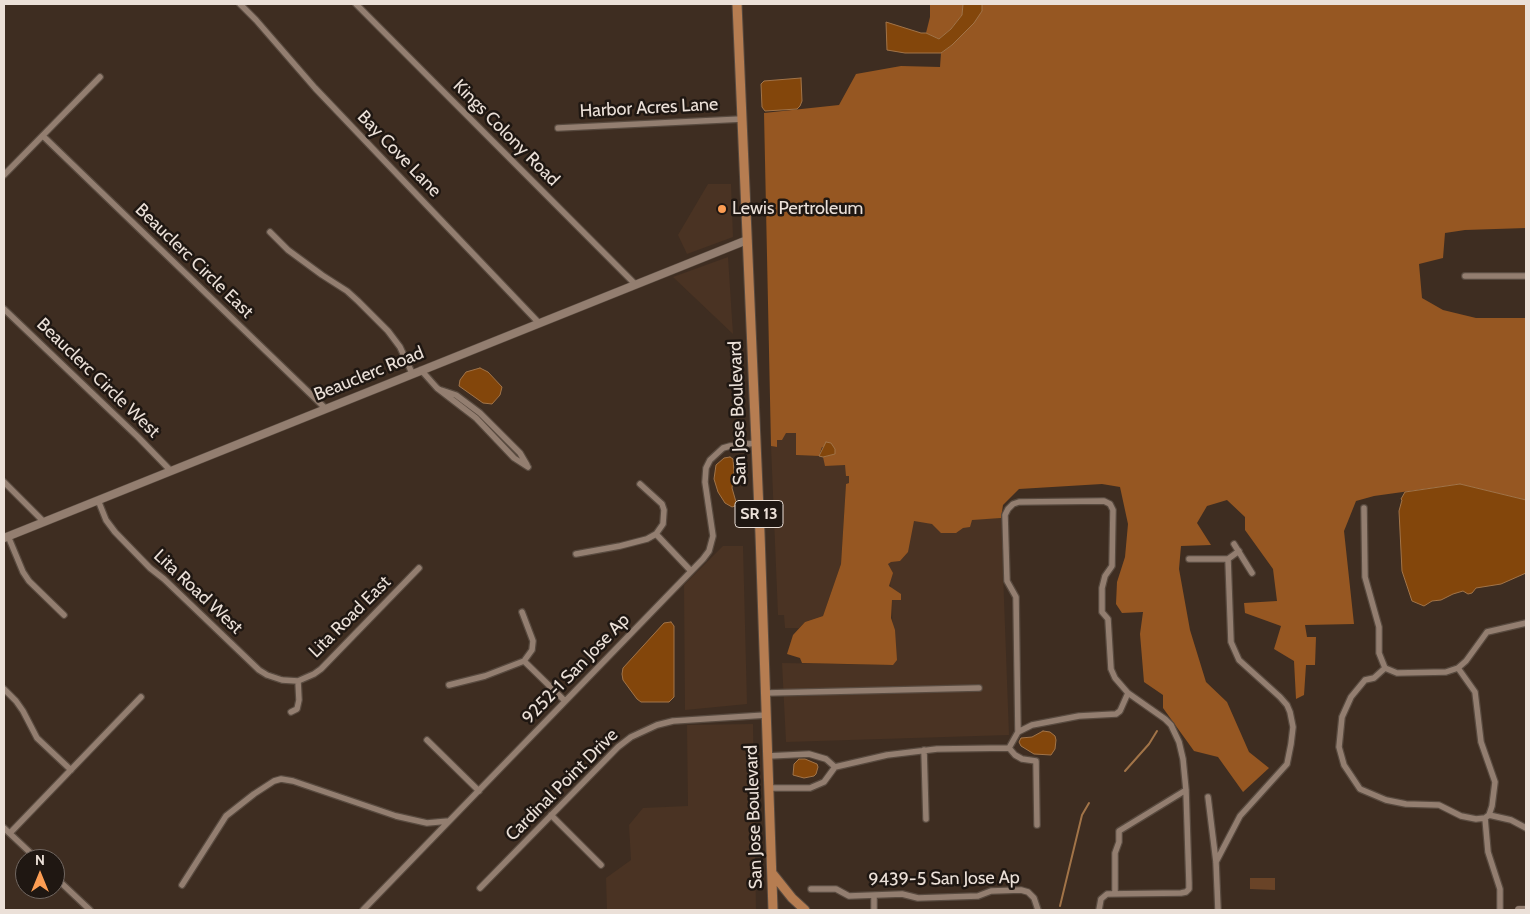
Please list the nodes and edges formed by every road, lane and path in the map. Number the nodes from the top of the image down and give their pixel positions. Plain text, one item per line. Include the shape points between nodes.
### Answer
1 (240, 4) edge
2 (356, 4) edge
3 (737, 4) edge
4 (100, 77) dead end
5 (742, 119) junction
6 (558, 128) dead end
7 (43, 136) junction
8 (4, 175) edge
9 (270, 232) dead end
10 (747, 240) junction
11 (1465, 276) dead end
12 (1526, 276) edge
13 (635, 284) junction
14 (4, 309) edge
15 (539, 323) junction
16 (421, 370) junction
17 (412, 373) junction
18 (437, 388) junction
19 (325, 408) junction
20 (492, 424) junction
21 (486, 429) junction
22 (756, 444) junction
23 (170, 470) junction
24 (4, 482) edge
25 (640, 484) dead end
26 (98, 500) junction
27 (1364, 508) dead end
28 (44, 522) junction
29 (656, 534) junction
30 (6, 537) edge
31 (1234, 544) dead end
32 (1239, 551) junction
33 (576, 554) dead end
34 (1189, 559) dead end
35 (1228, 559) junction
36 (419, 568) dead end
37 (691, 571) junction
38 (1252, 573) dead end
39 (522, 612) dead end
40 (64, 615) dead end
41 (1526, 623) edge
42 (524, 661) junction
43 (1385, 668) junction
44 (1458, 668) junction
45 (298, 681) junction
46 (449, 685) dead end
47 (4, 688) edge
48 (979, 688) dead end
49 (766, 693) junction
50 (1128, 693) junction
51 (141, 697) dead end
52 (565, 701) junction
53 (291, 712) dead end
54 (766, 715) junction
55 (1018, 732) junction
56 (427, 740) dead end
57 (1009, 748) junction
58 (924, 750) junction
59 (768, 756) junction
60 (835, 767) junction
61 (71, 770) junction
62 (770, 788) junction
63 (1186, 790) junction
64 (479, 791) junction
65 (1208, 797) dead end
66 (551, 816) junction
67 (1487, 817) junction
68 (926, 819) dead end
69 (450, 821) junction
70 (1037, 825) dead end
71 (4, 828) edge
72 (1526, 828) edge
73 (10, 833) junction
74 (27, 849) edge
75 (1216, 862) junction
76 (601, 865) dead end
77 (772, 873) junction
78 (182, 885) dead end
79 (65, 886) edge
80 (480, 888) dead end
81 (811, 889) dead end
82 (1115, 894) junction
83 (874, 896) junction
84 (90, 910) edge
85 (363, 910) edge
86 (773, 910) edge
87 (805, 910) edge
88 (874, 910) edge
89 (1038, 910) edge
90 (1099, 910) edge
91 (1218, 910) edge
92 (1500, 910) edge
93 (1519, 910) edge
94 (1526, 910) edge

1 - 15 street, Bay Cove Lane via 315,88
2 - 13 street, Kings Colony Road
3 - 5 main road, San Jose Boulevard / SR 13
4 - 7 street
5 - 6 street, Harbor Acres Lane
5 - 10 main road, San Jose Boulevard / SR 13
7 - 8 street
7 - 19 street, Beauclerc Circle East
9 - 17 street via 288,250 358,301 400,346
10 - 13 street, Beauclerc Road
10 - 22 main road, San Jose Boulevard / SR 13
11 - 12 street
13 - 15 street, Beauclerc Road
14 - 23 street, Beauclerc Circle West
15 - 16 street, Beauclerc Road
16 - 17 street, Beauclerc Road
16 - 18 street
17 - 19 street, Beauclerc Road
18 - 20 street via 456,395
18 - 21 street
19 - 23 street, Beauclerc Road
20 - 21 street
20 - 21 street via 520,453 528,467 514,458
22 - 37 street, 9252-1 San Jose Ap via 730,446 717,452 710,460 705,474 713,536 709,551
22 - 49 main road, San Jose Boulevard / SR 13
23 - 26 street, Beauclerc Road
24 - 28 street
25 - 29 street via 662,504 664,510 663,524
26 - 28 street, Beauclerc Road
26 - 45 street, Lita Road West via 106,520 125,544 259,670 275,679
27 - 43 street via 1365,577 1379,627 1380,653
28 - 30 street, Beauclerc Road
29 - 33 street via 620,546
29 - 37 street
30 - 40 street via 23,572
31 - 32 street
32 - 35 street
32 - 38 street
34 - 35 street
35 - 75 street via 1231,642 1239,660 1287,705 1293,727 1286,764 1240,816
36 - 45 street, Lita Road East via 321,669
37 - 52 street, 9252-1 San Jose Ap
39 - 42 street via 533,641 532,650
41 - 44 street via 1487,632
42 - 46 street
42 - 52 street
43 - 44 street via 1397,673 1446,672
43 - 67 street via 1374,678 1365,680 1351,697 1342,717 1339,747 1344,764 1360,789 1386,800 1439,805 1461,816
44 - 67 street via 1475,692 1481,742 1495,782 1495,794
45 - 53 street via 300,700 297,709
47 - 61 street via 23,711 37,738
48 - 49 street
49 - 54 main road, San Jose Boulevard / SR 13
50 - 55 street via 1116,714 1060,719 1032,725
50 - 55 street via 1111,670 1108,620 1102,612 1102,588 1112,566 1113,510 1110,504 1098,500 1013,504 1005,515 1006,581 1016,597
50 - 63 street via 1171,725 1183,758
51 - 61 street
52 - 64 street, 9252-1 San Jose Ap
54 - 59 main road, San Jose Boulevard / SR 13
54 - 66 street, Cardinal Point Drive via 673,721 642,731 618,747
55 - 57 street
56 - 64 street
57 - 58 street
57 - 70 street via 1022,759 1036,761
58 - 60 street
58 - 68 street
59 - 60 street via 809,754 826,759
59 - 62 main road, San Jose Boulevard / SR 13
60 - 62 street via 824,782 810,788
61 - 73 street
62 - 77 main road, San Jose Boulevard / SR 13
63 - 82 street via 1119,831 1115,853
63 - 82 street via 1189,889 1181,893
64 - 69 street, 9252-1 San Jose Ap
65 - 75 street
66 - 76 street
66 - 80 street, Cardinal Point Drive
67 - 72 street via 1510,820
67 - 92 street via 1488,852 1500,889
69 - 78 street via 427,822 396,816 281,779 254,794 226,816
69 - 85 street, 9252-1 San Jose Ap
71 - 73 street
73 - 74 street
75 - 91 street
77 - 86 main road, San Jose Boulevard / SR 13
77 - 87 main road
79 - 84 street
81 - 83 street, 9439-5 San Jose Ap via 836,889 849,896
82 - 90 street via 1107,894 1101,899
83 - 88 street
83 - 89 street, 9439-5 San Jose Ap via 978,896 991,891 1021,890 1034,898
93 - 94 street

